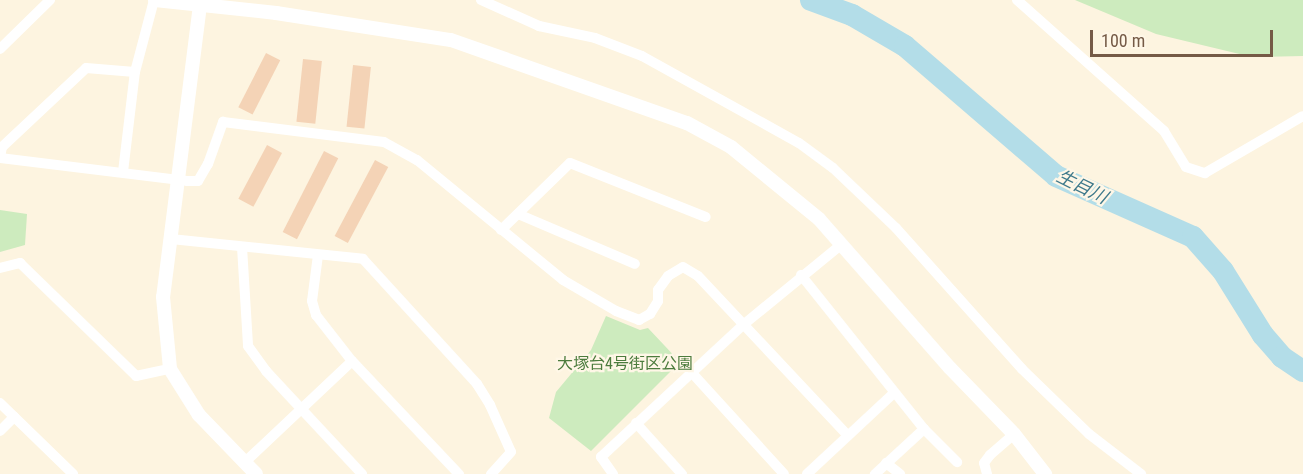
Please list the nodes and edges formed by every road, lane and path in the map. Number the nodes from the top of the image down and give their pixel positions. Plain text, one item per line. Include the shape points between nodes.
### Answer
1 (50, 0) edge
2 (154, 0) edge
3 (481, 0) edge
4 (1017, 0) edge
5 (200, 5) junction
6 (0, 49) edge
7 (135, 72) junction
8 (1303, 116) edge
9 (0, 158) edge
10 (123, 172) junction
11 (177, 182) junction
12 (518, 214) junction
13 (706, 217) dead end
14 (501, 230) junction
15 (171, 239) junction
16 (843, 244) junction
17 (242, 247) junction
18 (318, 255) junction
19 (635, 264) dead end
20 (0, 268) edge
21 (801, 275) junction
22 (743, 325) junction
23 (352, 361) junction
24 (170, 369) junction
25 (693, 374) junction
26 (894, 393) junction
27 (0, 403) edge
28 (300, 407) junction
29 (14, 417) junction
30 (636, 423) junction
31 (924, 429) junction
32 (0, 431) edge
33 (1014, 434) junction
34 (848, 436) junction
35 (245, 462) junction
36 (957, 462) dead end
37 (886, 463) junction
38 (73, 474) edge
39 (256, 474) edge
40 (362, 474) edge
41 (459, 474) edge
42 (491, 474) edge
43 (613, 474) edge
44 (682, 474) edge
45 (784, 474) edge
46 (807, 474) edge
47 (875, 474) edge
48 (900, 474) edge
49 (987, 474) edge
50 (1045, 474) edge
51 (1141, 474) edge

1 - 6 street
2 - 5 street
2 - 7 street
3 - 51 street via 539,26 595,38 642,56 799,143 833,168 896,228 1022,369 1089,434
4 - 8 street via 1164,131 1186,167 1205,173
5 - 11 street
5 - 16 street via 451,40 610,100 687,123 762,170
7 - 9 street via 86,68 2,147
7 - 10 street
9 - 10 street
10 - 11 street
11 - 14 street via 198,181 223,122 384,142 417,160
11 - 15 street
12 - 13 street via 570,163
12 - 14 street
12 - 19 street
14 - 22 street via 564,280 616,311 639,320 650,314 658,301 658,290 668,276 683,267 698,276
15 - 17 street
15 - 24 street via 163,297
16 - 21 street
16 - 33 street via 950,368
17 - 18 street
17 - 28 street via 248,346
18 - 23 street via 312,301 316,315
18 - 42 street via 363,259 477,384 511,452
20 - 24 street via 20,263 136,376
21 - 22 street
21 - 26 street
22 - 25 street
22 - 34 street
23 - 28 street
23 - 41 street
24 - 35 street via 199,415
25 - 30 street
25 - 45 street
26 - 31 street
26 - 34 street
27 - 29 street
28 - 35 street
28 - 40 street
29 - 32 street
29 - 38 street
30 - 43 street via 601,457
30 - 44 street
31 - 36 street
31 - 37 street
33 - 49 street via 984,463
33 - 50 street
34 - 46 street
35 - 39 street
37 - 47 street
37 - 48 street

